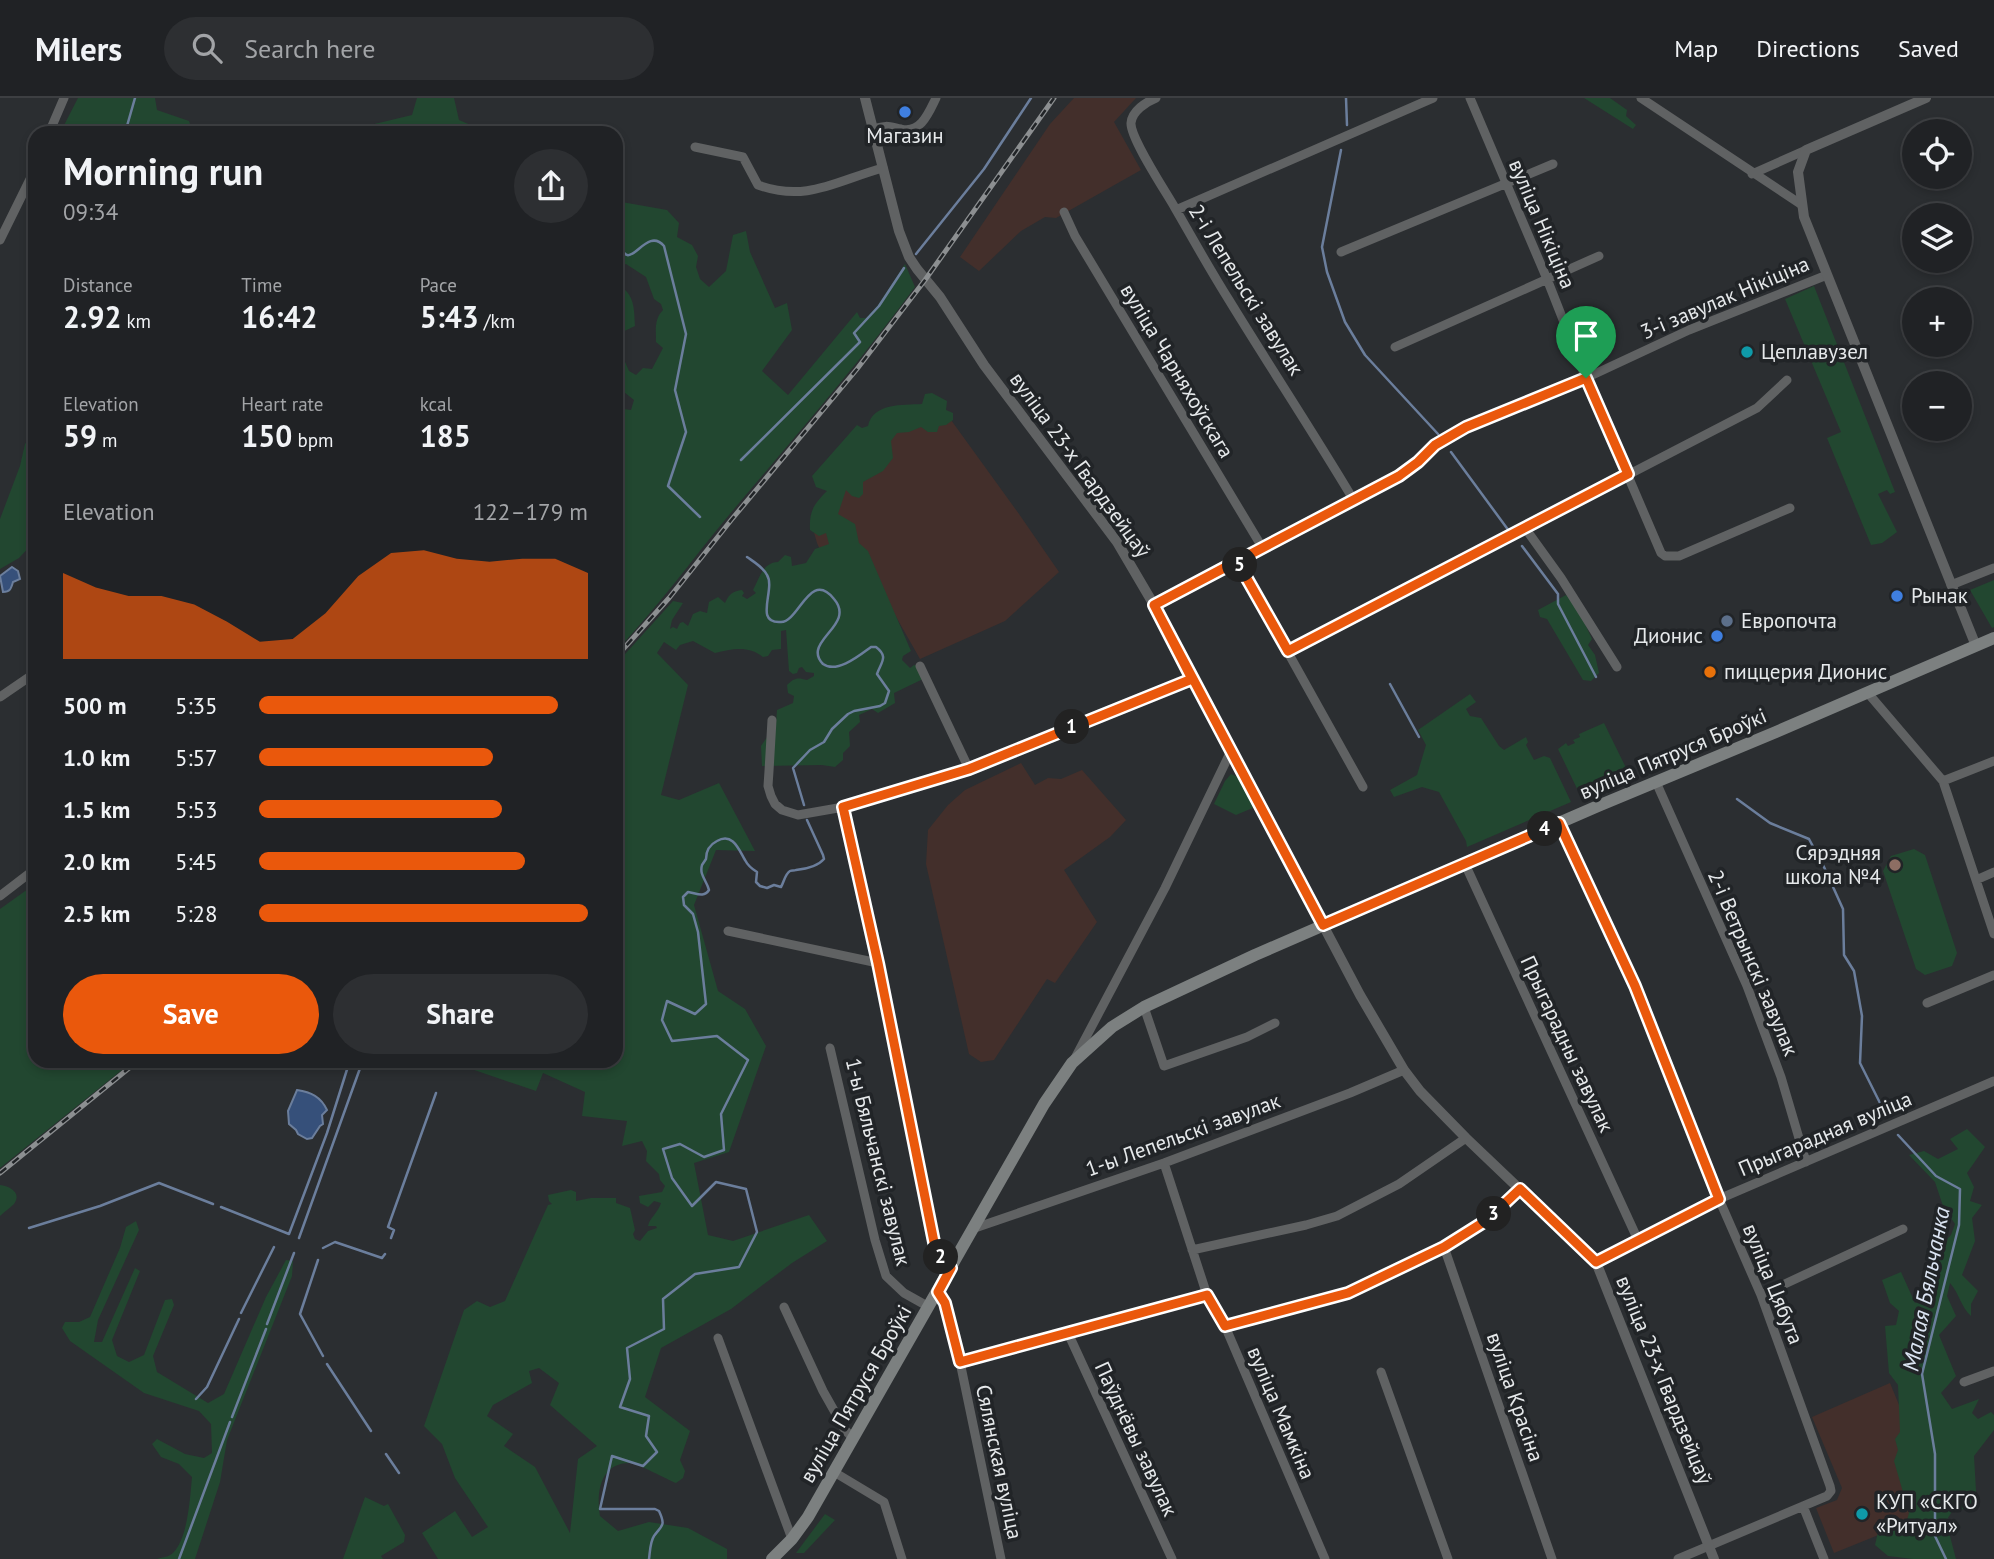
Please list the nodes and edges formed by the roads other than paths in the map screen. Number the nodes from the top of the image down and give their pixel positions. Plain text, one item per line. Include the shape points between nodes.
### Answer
1 (64, 98) edge
2 (865, 98) edge
3 (936, 98) edge
4 (1433, 98) edge
5 (1470, 98) edge
6 (1641, 98) edge
7 (1926, 98) edge
8 (1153, 99) edge
9 (53, 126) edge
10 (873, 129) junction
11 (695, 148) dead end
12 (1806, 150) junction
13 (1553, 164) dead end
14 (883, 168) junction
15 (1752, 174) junction
16 (28, 183) edge
17 (1506, 184) junction
18 (1802, 205) junction
19 (1176, 210) junction
20 (1064, 212) dead end
21 (0, 240) edge
22 (1341, 252) dead end
23 (1599, 256) dead end
24 (1827, 275) junction
25 (1547, 279) junction
26 (1395, 347) dead end
27 (1586, 378) junction
28 (1787, 380) dead end
29 (1628, 474) junction
30 (1353, 499) junction
31 (1790, 508) dead end
32 (1525, 528) junction
33 (1262, 547) junction
34 (1237, 561) junction
35 (1994, 568) edge
36 (1951, 586) junction
37 (1154, 605) junction
38 (1994, 638) edge
39 (1976, 646) junction
40 (1288, 651) junction
41 (920, 666) dead end
42 (1617, 667) dead end
43 (28, 678) edge
44 (1192, 679) junction
45 (1867, 691) junction
46 (0, 697) edge
47 (772, 720) dead end
48 (1231, 751) junction
49 (1994, 761) edge
50 (969, 769) junction
51 (1943, 781) junction
52 (1656, 782) junction
53 (1363, 787) dead end
54 (843, 807) junction
55 (1559, 823) junction
56 (1465, 864) junction
57 (1994, 872) edge
58 (28, 874) edge
59 (1976, 880) junction
60 (0, 896) edge
61 (1323, 925) junction
62 (728, 931) dead end
63 (1994, 934) edge
64 (878, 963) junction
65 (1994, 975) edge
66 (1927, 1003) dead end
67 (1144, 1007) junction
68 (1275, 1023) dead end
69 (830, 1048) dead end
70 (1072, 1063) junction
71 (1404, 1070) junction
72 (1994, 1081) edge
73 (1466, 1138) junction
74 (1806, 1162) junction
75 (1164, 1163) junction
76 (1520, 1189) junction
77 (1719, 1199) junction
78 (972, 1228) junction
79 (1903, 1228) dead end
80 (1638, 1240) junction
81 (1444, 1247) junction
82 (1192, 1250) junction
83 (1596, 1262) junction
84 (951, 1268) junction
85 (938, 1292) junction
86 (1207, 1295) junction
87 (1761, 1295) junction
88 (784, 1307) dead end
89 (929, 1307) junction
90 (1225, 1326) junction
91 (1068, 1333) junction
92 (719, 1338) dead end
93 (960, 1362) junction
94 (1994, 1371) edge
95 (1381, 1372) dead end
96 (1964, 1382) dead end
97 (853, 1438) junction
98 (834, 1472) junction
99 (1803, 1506) junction
100 (792, 1539) junction
101 (1709, 1546) junction
102 (772, 1559) edge
103 (902, 1559) edge
104 (1001, 1559) edge
105 (1172, 1559) edge
106 (1325, 1559) edge
107 (1448, 1559) edge
108 (1552, 1559) edge
109 (1678, 1559) edge
110 (1714, 1559) edge
111 (1824, 1559) edge

1 - 9 street
2 - 10 street, вуліца 23-х Гвардзейцаў
3 - 10 street via 919,126
4 - 19 street
5 - 17 street, вуліца Нікіціна
6 - 15 street
7 - 12 street
8 - 19 street, 2-і Лепельскі завулак via 1131,122
10 - 14 street, вуліца 23-х Гвардзейцаў
11 - 14 street via 743,157 758,185 784,193 817,190
12 - 15 street
12 - 18 street via 1798,172
13 - 17 street
14 - 37 street, вуліца 23-х Гвардзейцаў via 899,231 917,270 1117,542
15 - 18 street
16 - 21 street
17 - 22 street
17 - 25 street, вуліца Нікіціна
18 - 24 street
19 - 30 street, 2-і Лепельскі завулак
20 - 33 street, вуліца Чарняхоўскага
23 - 25 street
24 - 27 street, 3-і завулак Нікіціна via 1689,330
24 - 36 street
25 - 26 street
25 - 27 street, вуліца Нікіціна
27 - 29 street, вуліца Нікіціна
27 - 30 street, 3-і завулак Нікіціна via 1466,427 1435,445 1399,476
28 - 29 street via 1756,408
29 - 31 street, вуліца Нікіціна via 1665,556 1679,556
29 - 32 street
30 - 33 street, 3-і завулак Нікіціна
32 - 40 street
32 - 42 street
33 - 34 street, 3-і завулак Нікіціна
34 - 37 street, 3-і завулак Нікіціна
34 - 40 street
35 - 36 street
36 - 39 street
37 - 44 street, вуліца 23-х Гвардзейцаў
38 - 39 main road, вуліца Пятруся Броўкі
39 - 45 main road, вуліца Пятруся Броўкі
40 - 53 street
41 - 50 street
43 - 46 street
44 - 48 street, вуліца 23-х Гвардзейцаў
44 - 50 street
45 - 51 street
45 - 52 main road, вуліца Пятруся Броўкі
47 - 54 street via 768,786 775,804 798,815
48 - 61 street, вуліца 23-х Гвардзейцаў
48 - 70 street, вуліца Пятруся Броўкі
49 - 51 street
50 - 54 street
51 - 59 street
52 - 55 main road, вуліца Пятруся Броўкі
52 - 74 street, 2-і Ветрынскі завулак via 1747,986
54 - 64 street
55 - 56 main road, вуліца Пятруся Броўкі
55 - 77 street, вуліца Цябута via 1635,986
56 - 61 main road, вуліца Пятруся Броўкі
56 - 80 street, Прыгарадны завулак
57 - 59 street
58 - 60 street
59 - 63 street
61 - 67 main road, вуліца Пятруся Броўкі
61 - 71 street, вуліца 23-х Гвардзейцаў
62 - 64 street
64 - 84 street via 936,1252
65 - 66 street
67 - 68 street via 1164,1066
67 - 70 main road, вуліца Пятруся Броўкі via 1112,1027
69 - 89 street, 1-ы Бяльчанскі завулак via 886,1276
70 - 78 main road, вуліца Пятруся Броўкі
71 - 73 street, вуліца 23-х Гвардзейцаў
71 - 75 street, 1-ы Лепельскі завулак
72 - 74 street, Прыгарадная вуліца
73 - 76 street, вуліца 23-х Гвардзейцаў
73 - 82 street via 1399,1184 1337,1216
74 - 77 street, Прыгарадная вуліца
75 - 78 street, 1-ы Лепельскі завулак
75 - 82 street, вуліца Мамкіна
76 - 81 street via 1487,1220
76 - 83 street, вуліца 23-х Гвардзейцаў
77 - 80 street, Прыгарадная вуліца
77 - 87 street, вуліца Цябута
78 - 84 main road, вуліца Пятруся Броўкі
79 - 87 street
80 - 83 street, Прыгарадная вуліца
81 - 90 street via 1348,1293
81 - 108 street, вуліца Красіна
82 - 86 street, вуліца Мамкіна
83 - 101 street, вуліца 23-х Гвардзейцаў
84 - 85 main road, вуліца Пятруся Броўкі
85 - 89 main road, вуліца Пятруся Броўкі
85 - 93 street, Сялянская вуліца
86 - 90 street, вуліца Мамкіна
86 - 91 street
87 - 99 street, вуліца Цябута via 1830,1491
88 - 97 street via 823,1391
89 - 97 main road, вуліца Пятруся Броўкі
90 - 106 street, вуліца Мамкіна
91 - 93 street
91 - 105 street, Паўднёвы завулак
92 - 100 street
93 - 104 street, Сялянская вуліца
94 - 96 street
95 - 107 street
97 - 98 main road, вуліца Пятруся Броўкі
98 - 100 main road, вуліца Пятруся Броўкі
98 - 103 street via 884,1502
99 - 101 street
99 - 111 street
100 - 102 main road, вуліца Пятруся Броўкі
101 - 109 street
101 - 110 street, вуліца 23-х Гвардзейцаў

